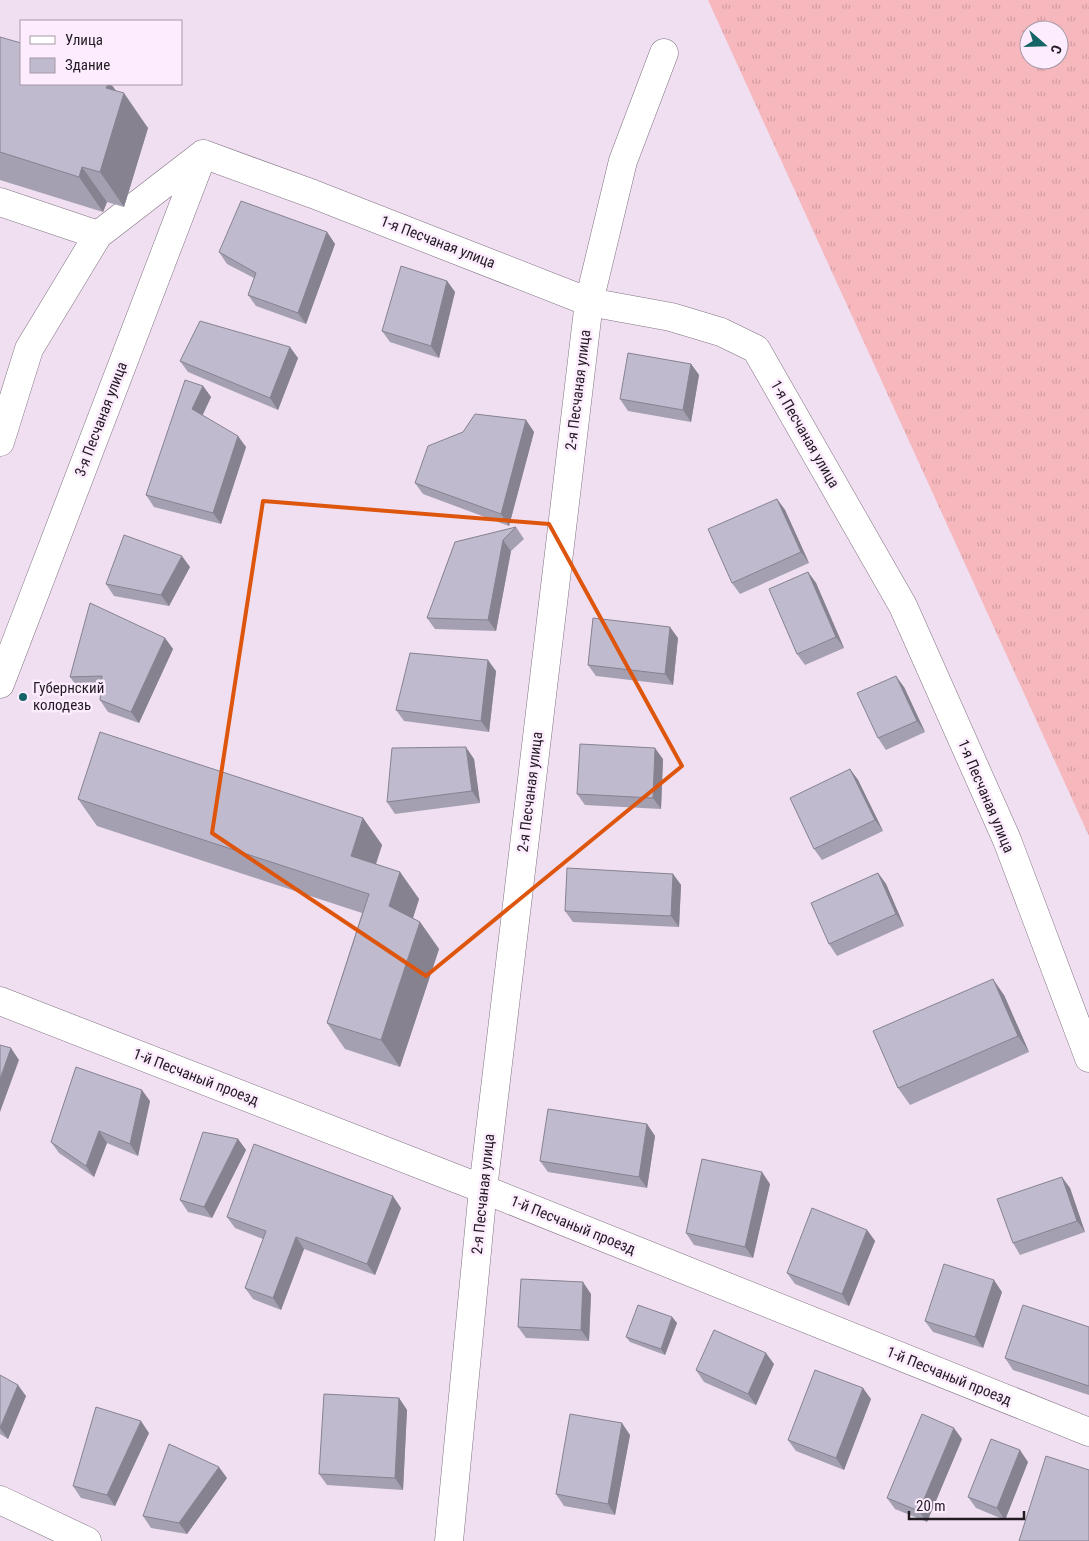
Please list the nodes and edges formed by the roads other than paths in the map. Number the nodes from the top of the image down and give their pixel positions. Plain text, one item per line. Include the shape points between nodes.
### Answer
1 (664, 53) dead end
2 (203, 154) junction
3 (0, 202) edge
4 (98, 235) junction
5 (589, 302) junction
6 (6, 405) edge
7 (0, 442) edge
8 (0, 684) edge
9 (0, 1000) edge
10 (1089, 1058) edge
11 (482, 1189) junction
12 (1089, 1432) edge
13 (0, 1500) edge
14 (87, 1541) edge
15 (450, 1541) edge

1 - 5 street, 2-я Песчаная улица via 623,161
2 - 4 street
2 - 5 street, 1-я Песчаная улица
2 - 8 street, 3-я Песчаная улица
3 - 4 street
4 - 6 street via 29,349
5 - 10 street, 1-я Песчаная улица via 671,317 721,332 756,349 903,606 1007,840
5 - 11 street, 2-я Песчаная улица
6 - 7 street
9 - 11 street, 1-й Песчаный проезд
11 - 12 street, 1-й Песчаный проезд
11 - 15 street, 2-я Песчаная улица
13 - 14 street

